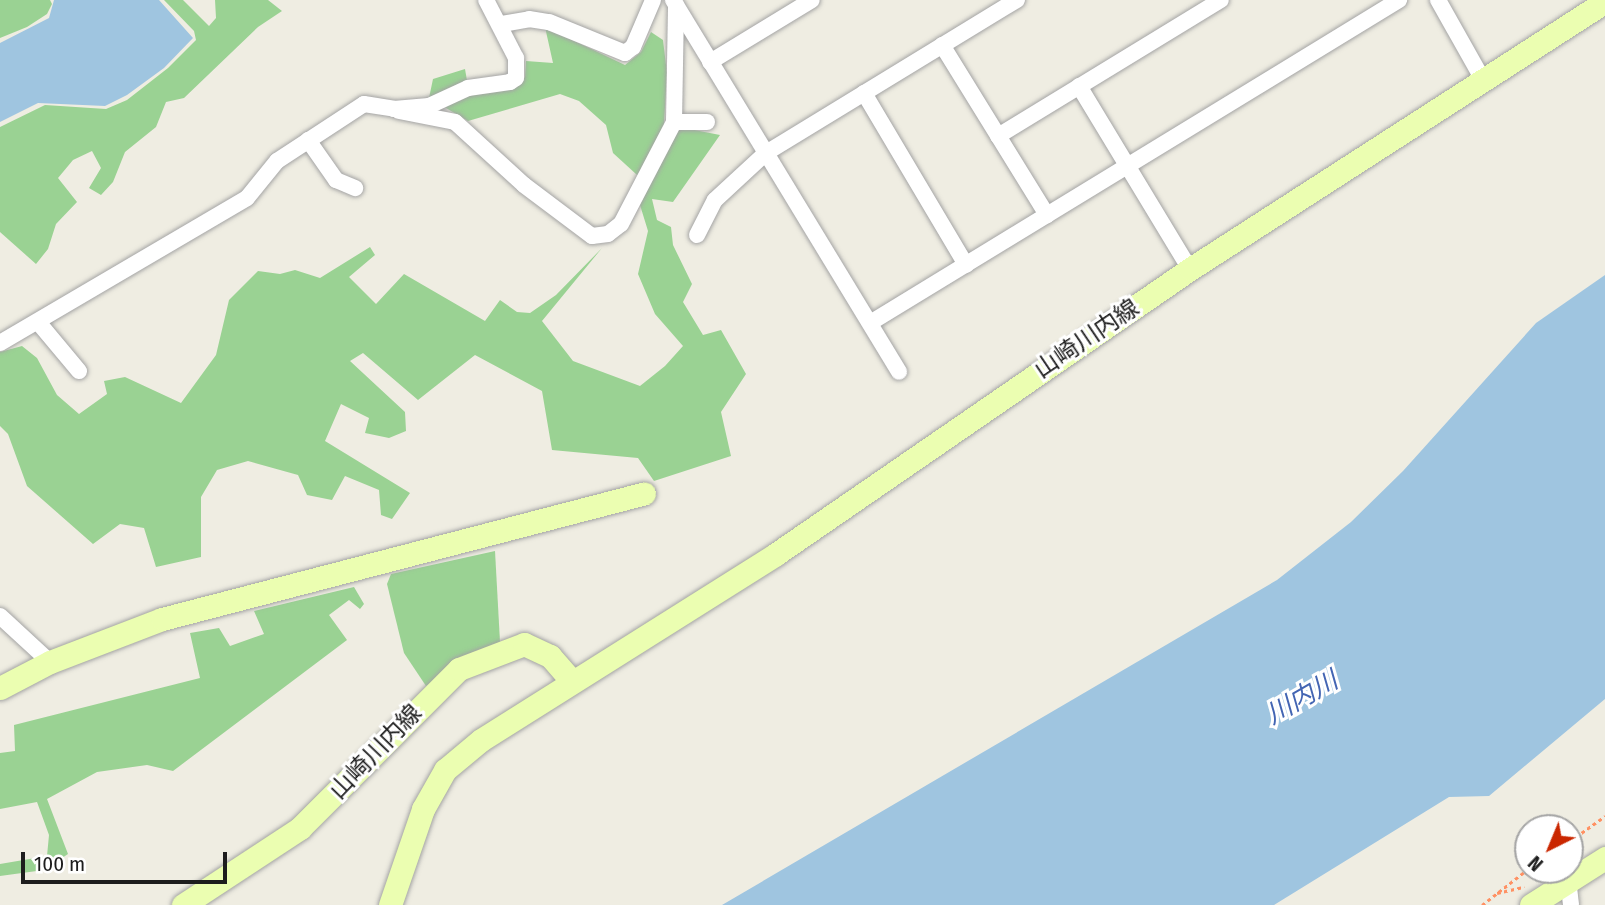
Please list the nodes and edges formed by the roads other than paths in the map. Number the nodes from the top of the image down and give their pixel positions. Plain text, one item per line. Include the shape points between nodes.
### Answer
1 (486, 0) edge
2 (653, 0) edge
3 (812, 0) edge
4 (1017, 0) edge
5 (1221, 0) edge
6 (1399, 0) edge
7 (1438, 0) edge
8 (1605, 2) edge
9 (675, 3) edge
10 (1372, 7) edge
11 (502, 24) junction
12 (942, 45) junction
13 (710, 62) junction
14 (1482, 78) junction
15 (1079, 86) junction
16 (864, 93) junction
17 (394, 109) junction
18 (674, 122) junction
19 (707, 122) dead end
20 (998, 135) junction
21 (308, 140) junction
22 (766, 153) junction
23 (1128, 166) junction
24 (355, 188) dead end
25 (1047, 215) junction
26 (697, 235) dead end
27 (966, 265) junction
28 (1190, 269) junction
29 (38, 322) junction
30 (870, 324) junction
31 (0, 343) edge
32 (79, 371) dead end
33 (899, 372) dead end
34 (644, 493) dead end
35 (0, 616) edge
36 (50, 662) junction
37 (571, 680) junction
38 (0, 688) edge
39 (1605, 858) edge
40 (1584, 870) edge
41 (1562, 884) edge
42 (1569, 884) edge
43 (183, 905) edge
44 (390, 905) edge
45 (1531, 905) edge
46 (1572, 905) edge

1 - 11 street
2 - 11 street via 633,47 625,53 549,22
3 - 13 street
4 - 12 street
5 - 15 street
6 - 10 street
7 - 14 street
8 - 14 main road, 山崎川内線
9 - 13 street
9 - 18 street
10 - 23 street
11 - 17 street via 516,58 516,78 468,88 429,106
12 - 16 street
12 - 20 street
13 - 22 street
14 - 28 main road, 山崎川内線
15 - 20 street
15 - 23 street
16 - 22 street
16 - 27 street
17 - 18 street via 415,118 455,122 524,185 592,236 608,234 621,224
17 - 21 street via 364,104
18 - 19 street
20 - 25 street
21 - 24 street via 336,180
21 - 29 street via 277,161 247,198
22 - 26 street via 715,200
22 - 30 street
23 - 25 street
23 - 28 street
25 - 27 street
27 - 30 street
28 - 37 main road, 山崎川内線 via 776,554
29 - 31 street
29 - 32 street
30 - 33 street
34 - 36 main road via 162,619
35 - 36 street
36 - 38 main road
37 - 43 main road, 山崎川内線 via 550,656 524,644 460,669 300,828
37 - 44 main road, 山崎川内線 via 445,770 422,809
39 - 40 main road
41 - 45 main road
42 - 46 street

